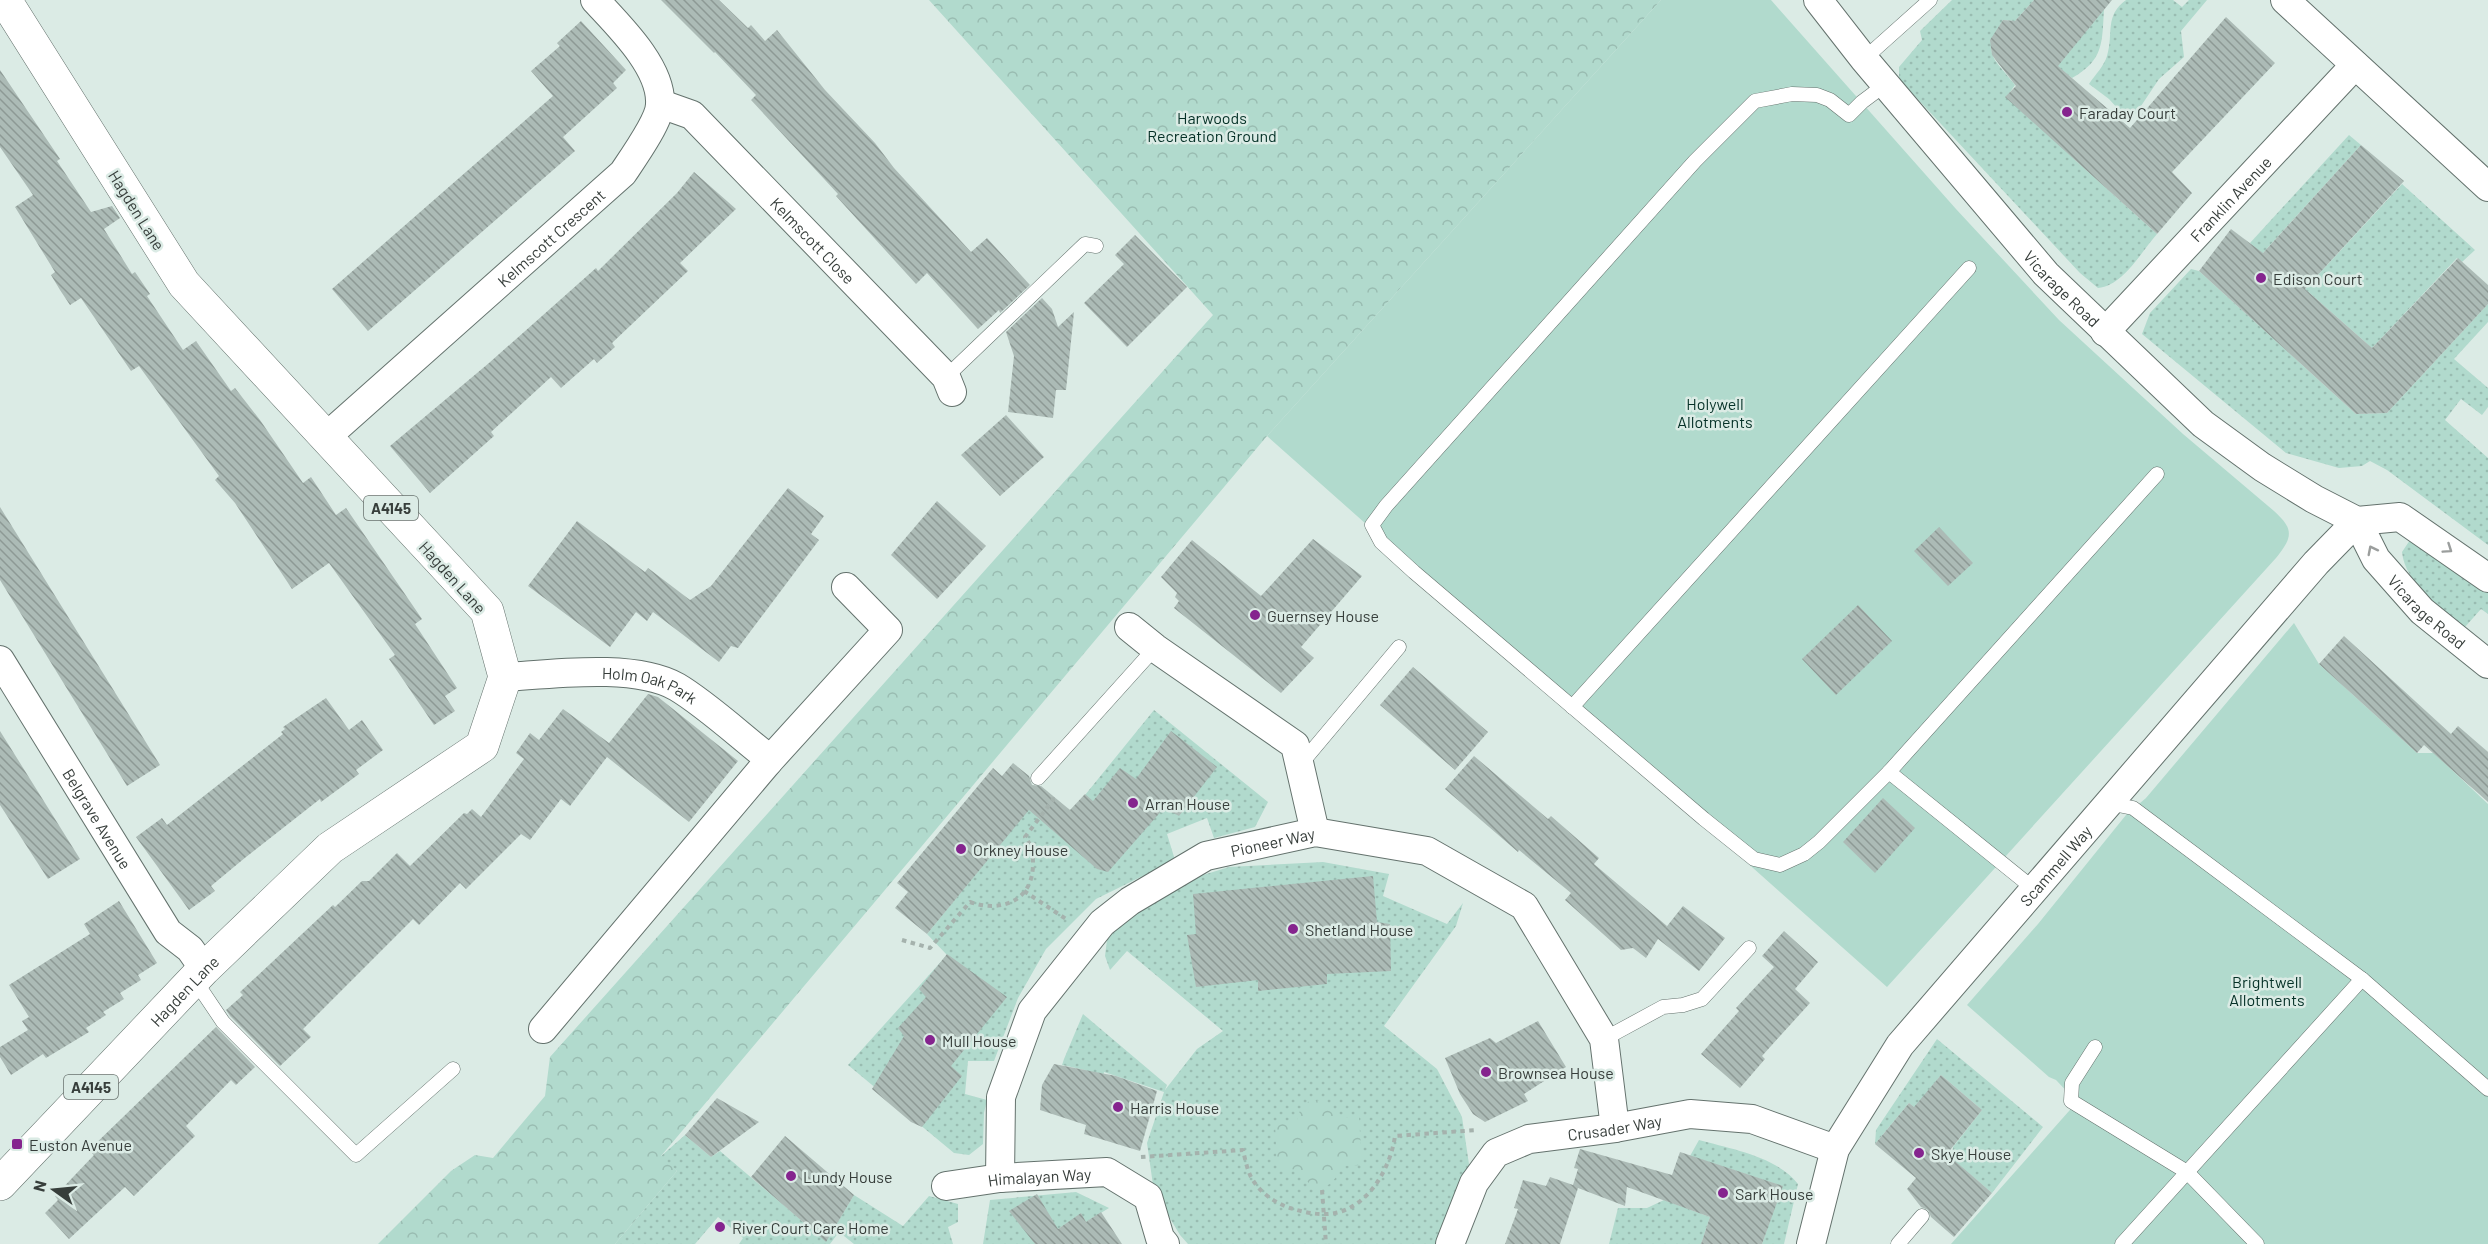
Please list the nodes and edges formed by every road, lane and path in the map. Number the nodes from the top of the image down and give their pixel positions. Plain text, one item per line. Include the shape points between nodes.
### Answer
1 (5, 0) edge
2 (595, 0) edge
3 (1818, 0) edge
4 (1930, 0) edge
5 (2285, 0) edge
6 (1864, 59) junction
7 (2355, 64) junction
8 (1886, 84) junction
9 (661, 104) junction
10 (2488, 187) edge
11 (1096, 246) dead end
12 (1969, 268) dead end
13 (2105, 332) junction
14 (949, 385) joint
15 (325, 438) junction
16 (2157, 474) dead end
17 (2358, 520) junction
18 (2488, 579) edge
19 (846, 587) dead end
20 (1129, 627) dead end
21 (1399, 647) dead end
22 (1155, 648) junction
23 (0, 660) edge
24 (2488, 664) edge
25 (505, 677) junction
26 (1572, 707) junction
27 (768, 762) junction
28 (1299, 766) junction
29 (1889, 772) junction
30 (1043, 773) joint
31 (2108, 803) junction
32 (1315, 832) junction
33 (2034, 889) junction
34 (1024, 891) junction
35 (1091, 936) junction
36 (902, 940) dead end
37 (1749, 948) dead end
38 (199, 974) junction
39 (2362, 979) junction
40 (543, 1029) dead end
41 (1604, 1039) junction
42 (2095, 1047) dead end
43 (453, 1069) dead end
44 (2488, 1089) edge
45 (1615, 1128) junction
46 (1834, 1149) junction
47 (1496, 1153) junction
48 (2187, 1173) junction
49 (1000, 1178) junction
50 (1123, 1182) junction
51 (0, 1184) edge
52 (946, 1186) dead end
53 (1322, 1190) dead end
54 (1324, 1214) junction
55 (1922, 1216) dead end
56 (1165, 1244) edge
57 (1326, 1244) edge
58 (1449, 1244) edge
59 (1811, 1244) edge
60 (1898, 1244) edge
61 (2122, 1244) edge
62 (2257, 1244) edge

1 - 15 main road, Hagden Lane / A4145 via 184,284
2 - 9 street via 630,38 654,75
3 - 6 street, Vicarage Road
4 - 6 lane
5 - 7 street
6 - 8 street, Vicarage Road
7 - 10 street
7 - 13 street, Franklin Avenue
8 - 13 street, Vicarage Road via 2046,274
8 - 26 lane via 1849,115 1817,95 1792,94 1755,101 1695,161 1372,525 1381,542
9 - 14 street, Kelmscott Close via 692,115
9 - 15 street, Kelmscott Crescent via 647,136 623,173
11 - 14 lane via 1085,244
12 - 26 lane
13 - 17 street, Vicarage Road via 2203,424 2262,467
15 - 25 main road, Hagden Lane / A4145 via 487,610
16 - 29 lane
17 -> 18 street, Vicarage Road via 2400,517
24 -> 17 street, Vicarage Road via 2422,611 2376,558
17 - 31 street, Scammell Way via 2316,563
19 - 27 street via 888,630
20 - 22 street
21 - 28 lane
22 - 28 street via 1294,745
22 - 30 lane
23 - 38 street, Belgrave Avenue via 168,932 190,949
25 - 27 street, Holm Oak Park via 596,672 641,675 676,687 761,752
25 - 38 main road, Hagden Lane / A4145 via 482,746 330,848
26 - 29 lane via 1754,859 1780,865 1819,842
27 - 40 street
28 - 32 street
29 - 33 lane
30 - 34 path via 1053,800 1025,837 1030,843 1033,874
31 - 33 street, Scammell Way
31 - 39 lane via 2133,808
32 - 35 street, Pioneer Way via 1206,856 1123,907
32 - 41 street, Pioneer Way via 1427,851 1524,906
33 - 46 street, Scammell Way via 1900,1045
34 - 35 path
34 - 36 path via 1004,906 985,908 970,902 930,948
35 - 49 street, Pioneer Way via 1032,1011 1001,1097
37 - 41 lane via 1702,999 1663,1007
38 - 43 lane via 223,1022 356,1155
38 - 51 main road, Hagden Lane / A4145
39 - 44 lane
39 - 48 lane
41 - 45 street, Pioneer Way
42 - 48 lane via 2072,1083 2071,1101
45 - 46 street, Crusader Way via 1690,1114 1752,1119
45 - 47 street, Crusader Way via 1529,1139
46 - 59 street, Scammell Way
47 - 54 path via 1491,1129 1395,1136 1387,1167 1375,1186 1343,1210
47 - 58 street via 1474,1183
48 - 61 lane
48 - 62 lane
49 - 50 street, Himalayan Way via 1107,1172
49 - 52 street, Himalayan Way
50 - 54 path via 1142,1156 1243,1150 1251,1177 1264,1193 1278,1204
50 - 56 street, Himalayan Way via 1148,1197
53 - 54 path
54 - 57 path
55 - 60 lane

